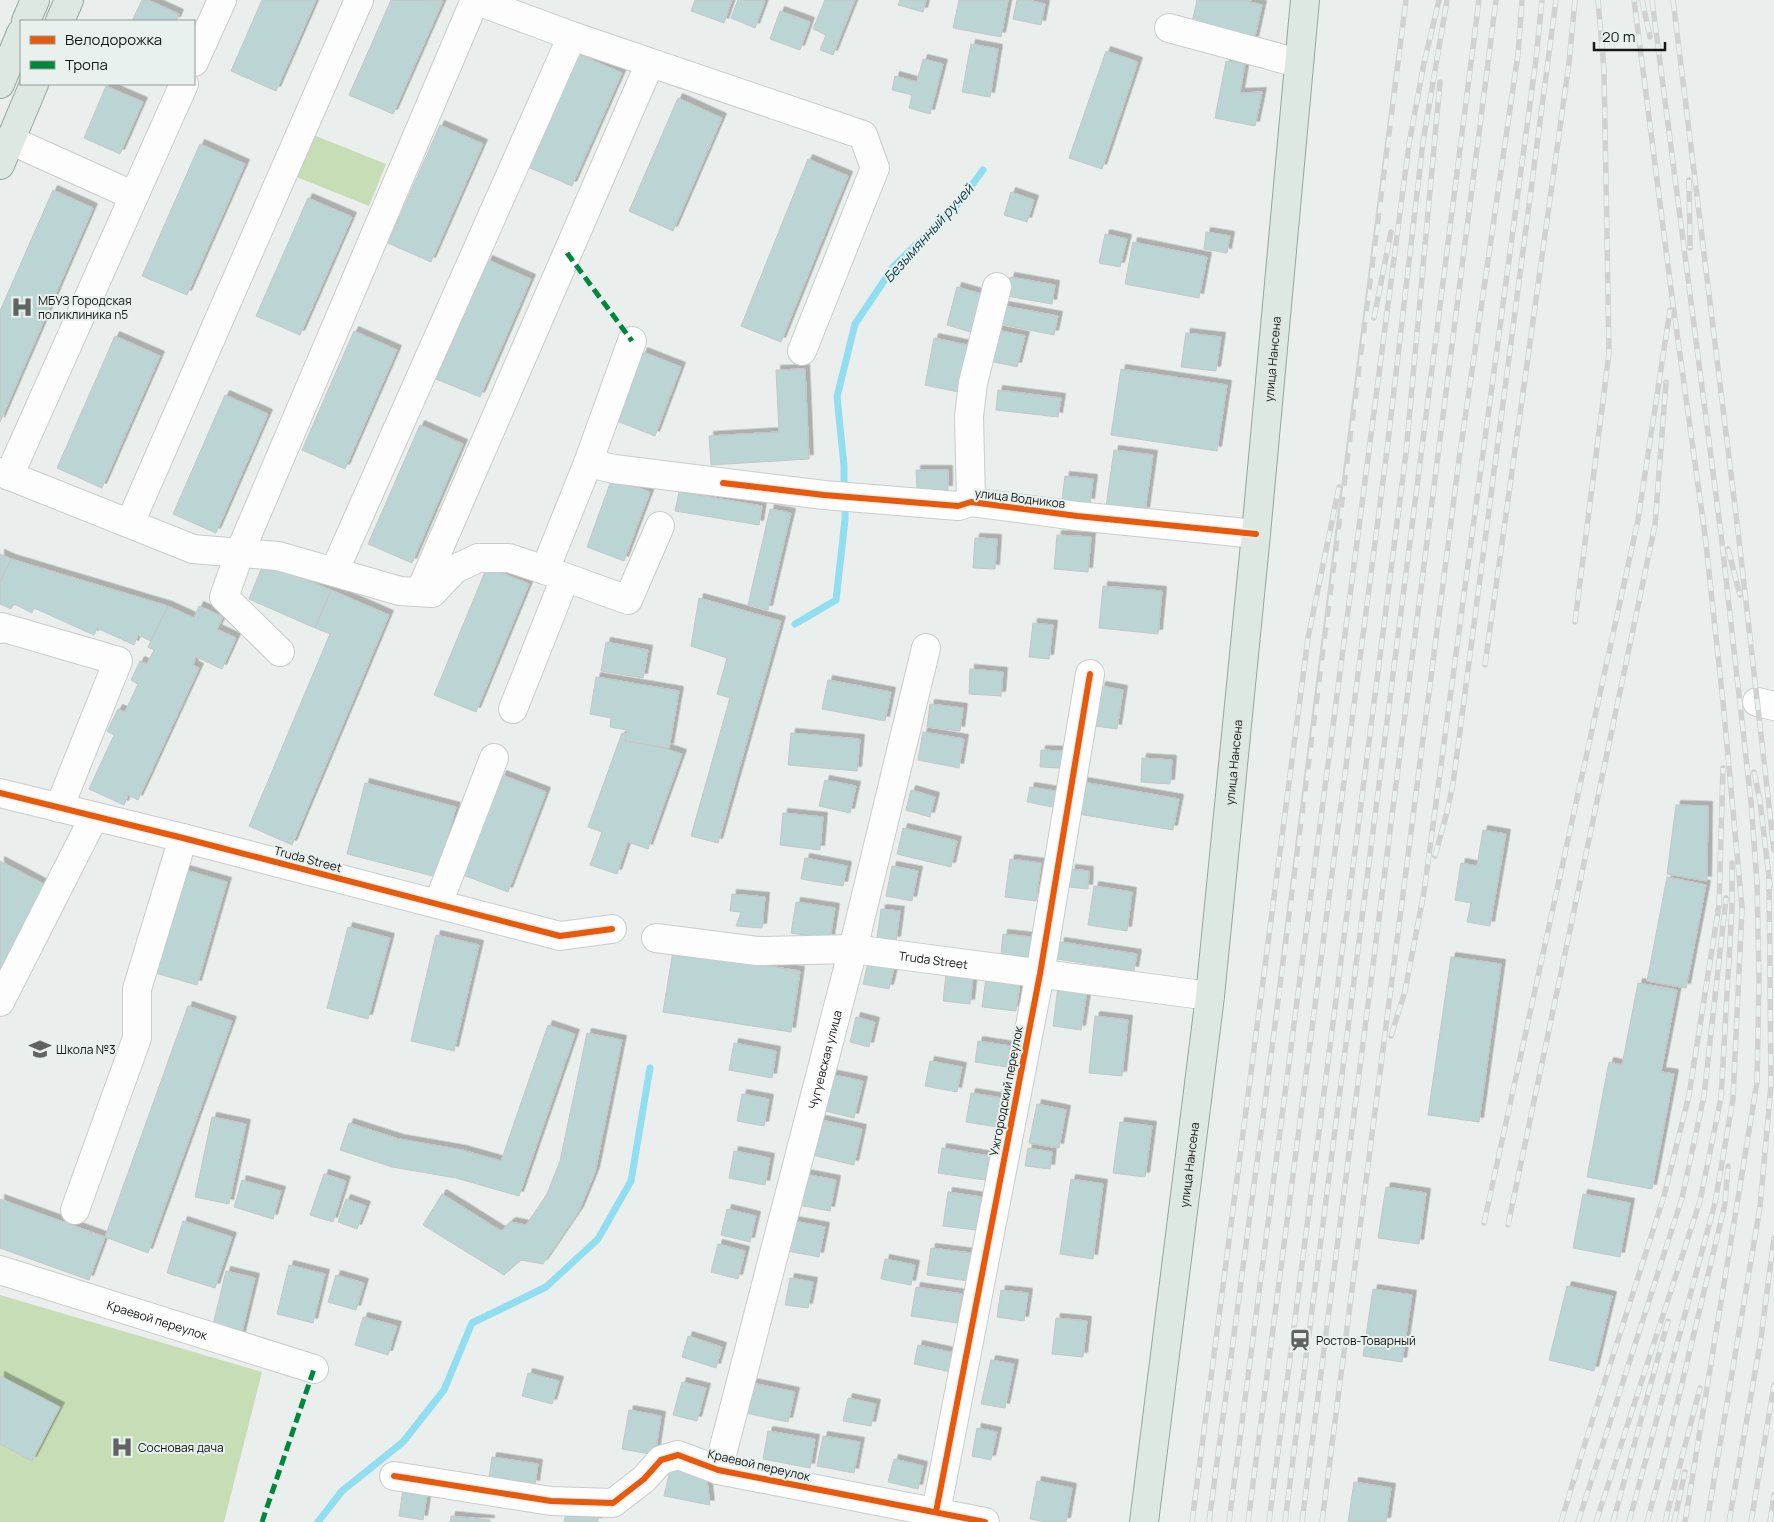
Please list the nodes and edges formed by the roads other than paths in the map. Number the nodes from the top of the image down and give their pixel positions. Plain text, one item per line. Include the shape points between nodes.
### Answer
1 (35, 0) edge
2 (69, 0) edge
3 (222, 0) edge
4 (359, 0) edge
5 (475, 0) edge
6 (1304, 0) edge
7 (26, 20) edge
8 (60, 20) edge
9 (1170, 28) dead end
10 (20, 35) edge
11 (572, 36) junction
12 (195, 60) edge
13 (650, 63) junction
14 (1298, 63) junction
15 (0, 84) edge
16 (34, 85) edge
17 (184, 85) edge
18 (10, 140) junction
19 (0, 165) edge
20 (134, 196) junction
21 (998, 287) dead end
22 (632, 341) dead end
23 (802, 351) dead end
24 (588, 463) junction
25 (5, 474) edge
26 (971, 502) junction
27 (130, 524) junction
28 (660, 526) dead end
29 (1256, 534) junction
30 (240, 552) junction
31 (334, 572) junction
32 (555, 574) junction
33 (420, 592) junction
34 (0, 629) edge
35 (926, 648) dead end
36 (280, 652) dead end
37 (1090, 674) dead end
38 (513, 709) dead end
39 (494, 758) dead end
40 (0, 793) edge
41 (59, 808) junction
42 (94, 816) junction
43 (183, 838) junction
44 (438, 904) junction
45 (612, 929) dead end
46 (656, 938) dead end
47 (853, 949) junction
48 (1040, 974) junction
49 (1210, 996) junction
50 (0, 1002) edge
51 (75, 1210) dead end
52 (0, 1270) edge
53 (314, 1369) dead end
54 (718, 1470) junction
55 (394, 1476) dead end
56 (549, 1512) edge
57 (936, 1512) junction
58 (985, 1522) edge
59 (1144, 1522) edge

1 - 7 main road
2 - 8 main road
3 - 12 street
4 - 27 street
5 - 11 street
5 - 30 street
6 - 14 main road, улица Нансена
9 - 14 street
10 - 15 main road
11 - 13 street
11 - 31 street
13 - 23 street via 863,135 874,168
13 - 33 street
14 - 29 main road, улица Нансена
16 - 18 main road
17 - 20 street
18 - 19 main road
18 - 20 street
20 - 25 street
21 - 26 street, улица Водников via 973,383 969,416
22 - 24 street
24 - 26 street, улица Водников via 614,469 861,499 958,506
24 - 32 street
25 - 27 street
26 - 29 street, улица Водников
27 - 30 street via 193,549
28 - 32 street via 628,600
29 - 49 main road, улица Нансена
30 - 31 street via 278,556
30 - 36 street via 224,597
31 - 33 street via 400,591
32 - 33 street via 509,558 478,558 455,570 432,592
32 - 38 street
34 - 41 street via 118,661
35 - 47 street, Чугуевская улица
37 - 48 street, Ужгородский переулок
39 - 44 street
40 - 41 street, Truda Street
41 - 42 street, Truda Street
42 - 43 street, Truda Street
42 - 50 street
43 - 44 street, Truda Street
43 - 51 street via 137,988 137,1038
44 - 45 street, Truda Street via 560,936
46 - 47 street, Truda Street via 757,951
47 - 48 street, Truda Street
47 - 54 street, Чугуевская улица
48 - 49 street, Truda Street
48 - 57 street, Ужгородский переулок
49 - 59 main road, улица Нансена
52 - 53 street, Краевой переулок
54 - 56 street, Краевой переулок via 678,1455 661,1460 644,1479 613,1503
54 - 57 street, Краевой переулок
55 - 56 street, Краевой переулок
57 - 58 street, Краевой переулок

